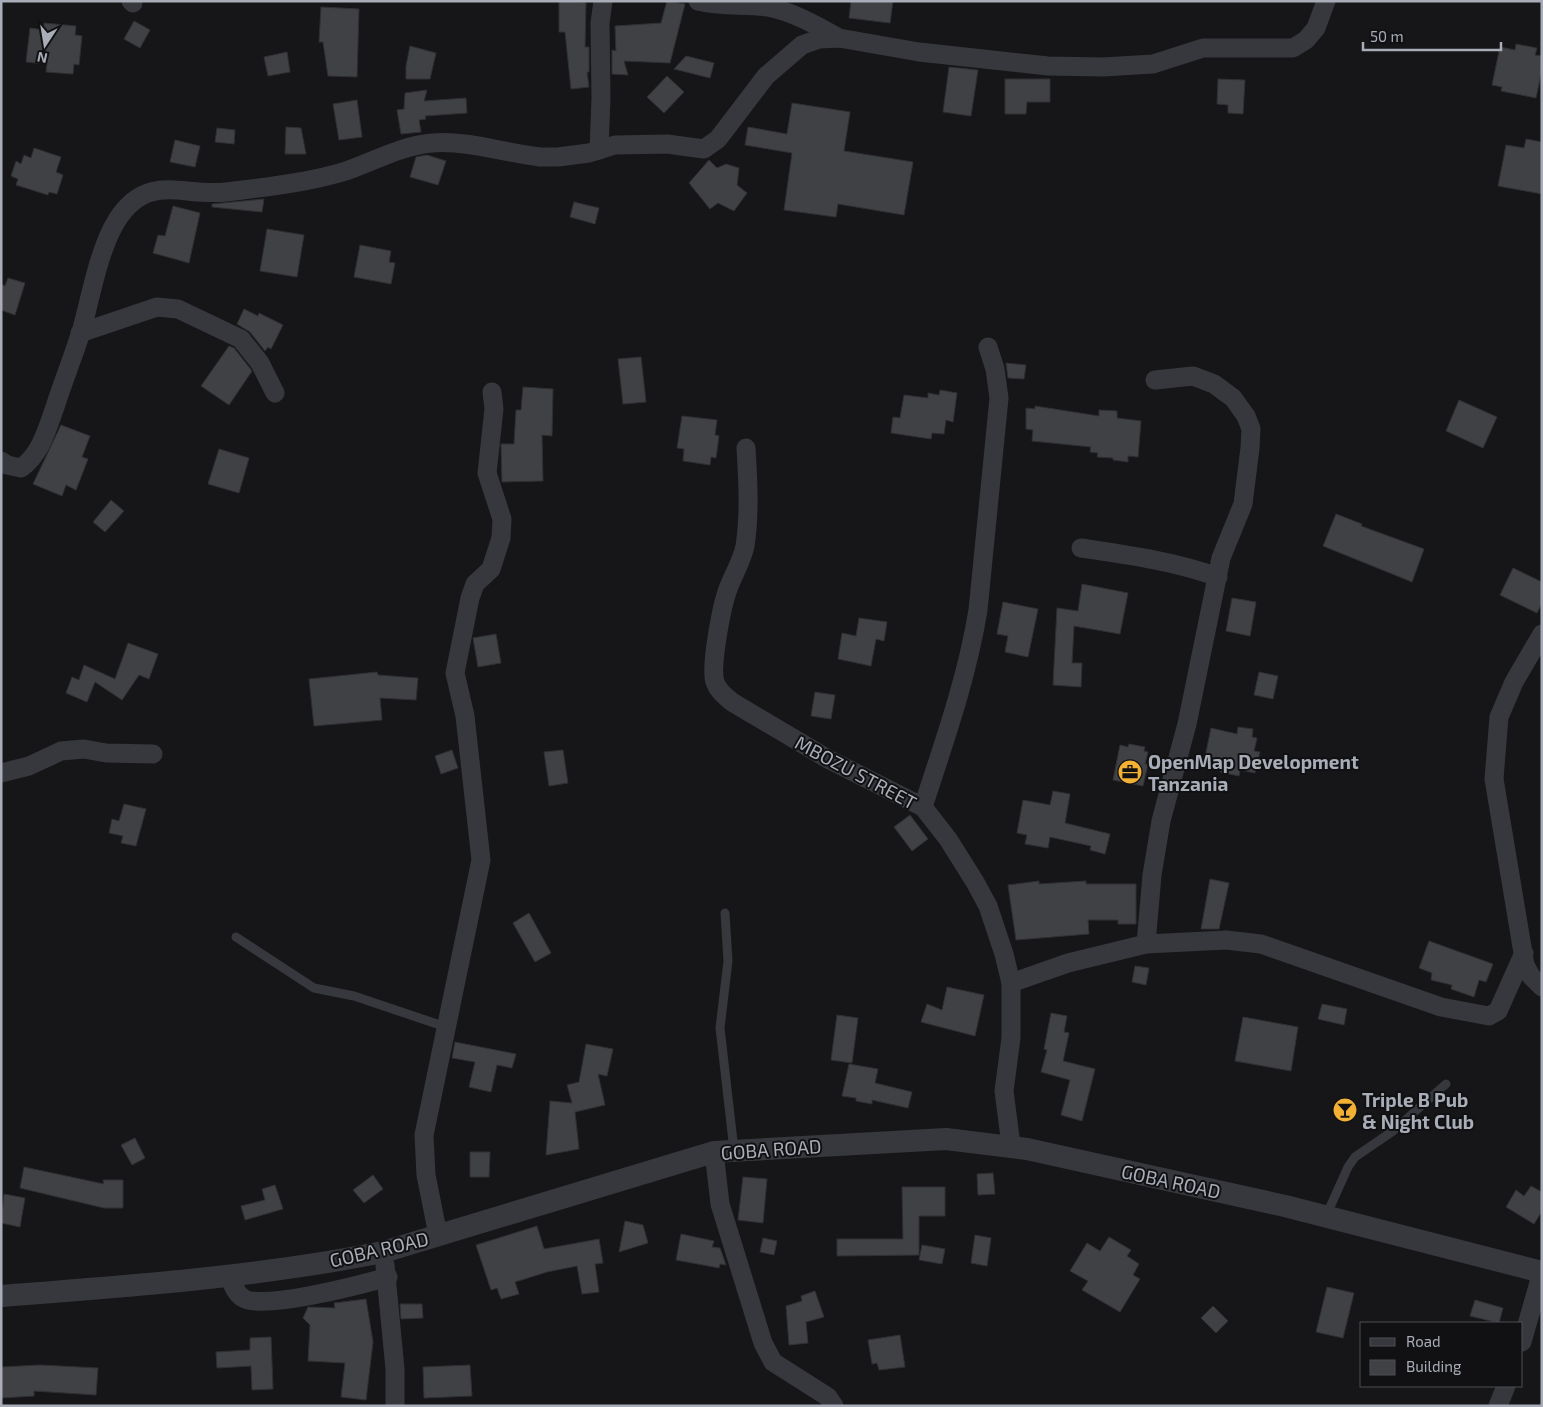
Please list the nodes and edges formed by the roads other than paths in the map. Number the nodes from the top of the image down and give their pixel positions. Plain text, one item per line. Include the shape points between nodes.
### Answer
1 (603, 1) edge
2 (698, 1) edge
3 (1326, 1) edge
4 (839, 38) junction
5 (599, 150) junction
6 (80, 333) junction
7 (988, 348) dead end
8 (1155, 380) dead end
9 (492, 392) dead end
10 (275, 393) dead end
11 (746, 448) dead end
12 (1, 460) edge
13 (1081, 548) dead end
14 (1218, 577) junction
15 (1542, 634) edge
16 (153, 754) dead end
17 (1, 773) edge
18 (922, 807) junction
19 (725, 913) dead end
20 (236, 937) dead end
21 (1146, 944) junction
22 (1524, 953) junction
23 (1011, 983) junction
24 (1542, 987) edge
25 (446, 1027) junction
26 (1446, 1084) dead end
27 (1011, 1145) junction
28 (724, 1152) junction
29 (1326, 1216) junction
30 (438, 1235) junction
31 (383, 1252) junction
32 (1542, 1272) edge
33 (229, 1275) junction
34 (388, 1277) junction
35 (1, 1296) edge
36 (1523, 1338) edge
37 (1506, 1387) edge
38 (395, 1406) edge
39 (834, 1406) edge
40 (1498, 1406) edge

1 - 5 street
2 - 4 street via 712,5 768,7 795,15
3 - 4 street via 1316,28 1293,48 1203,48 1153,64 1048,66 919,52
4 - 5 street via 819,39 802,45 766,76 718,139 704,149 645,144 615,145
5 - 6 street via 540,157 434,143 408,146 347,170 307,180 224,192 201,193 169,188 146,194 127,207 116,222
6 - 10 street via 157,307 178,309 241,338 260,363
6 - 12 street via 37,453 21,468 7,466
7 - 18 street via 1000,398 978,610 956,708
8 - 14 street via 1193,376 1214,384 1233,398 1251,429 1243,504 1221,558
9 - 25 street via 494,409 487,473 502,519 501,538 491,568 475,584 470,598 455,673 465,716 481,860
11 - 18 street, MBOZU STREET via 749,511 744,549 727,590 716,645 715,683 732,702 828,760
13 - 14 street via 1186,566
14 - 21 street via 1187,724 1161,821
15 - 22 street via 1514,682 1500,717 1494,779
16 - 17 street via 84,749 62,751 29,766
18 - 23 street, MBOZU STREET via 948,839 988,906
19 - 28 lane via 728,961 720,1028
20 - 25 lane via 314,988 354,996
21 - 22 street via 1226,940 1261,944 1441,1007 1489,1016 1498,1011
21 - 23 street via 1068,963
22 - 24 street via 1531,976
23 - 27 street, MBOZU STREET via 1011,1038 1004,1091
25 - 30 street via 424,1135 426,1175
26 - 29 lane via 1393,1131 1356,1156
27 - 28 street, GOBA ROAD via 946,1138
27 - 29 street, GOBA ROAD
28 - 30 street, GOBA ROAD
28 - 39 street via 720,1204 763,1343 773,1362 828,1397
29 - 32 street, GOBA ROAD
30 - 31 street, GOBA ROAD
31 - 33 street, GOBA ROAD
31 - 34 street
32 - 36 street
33 - 34 street via 243,1299 257,1303
33 - 35 street, GOBA ROAD via 161,1284
34 - 38 street
37 - 40 street

